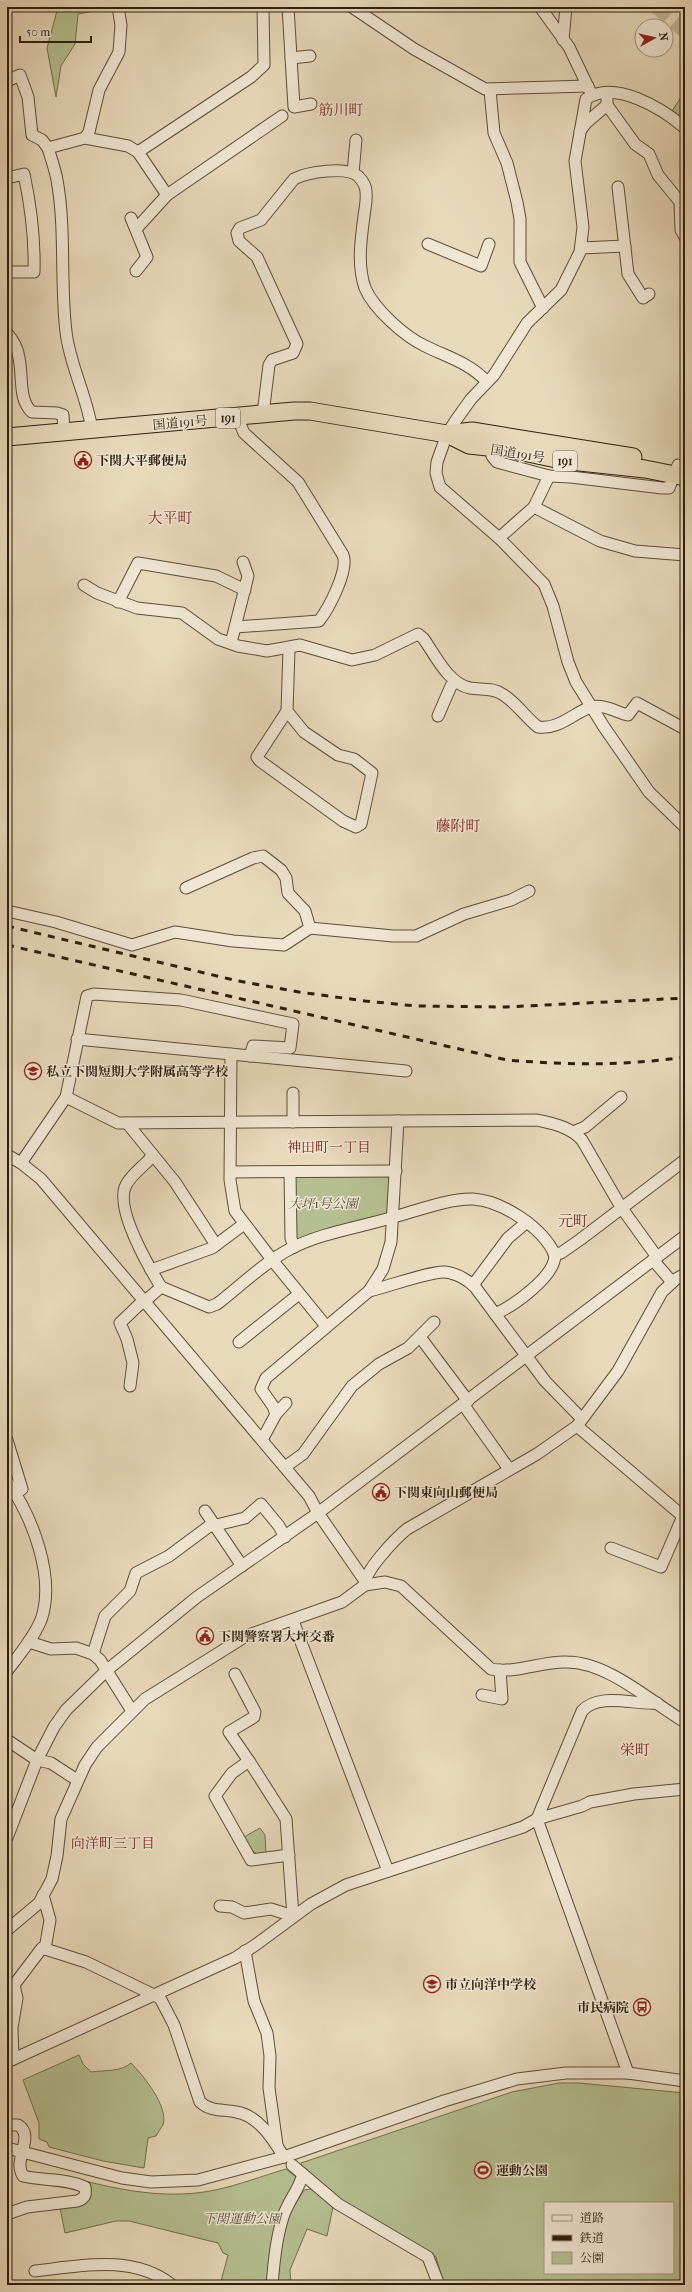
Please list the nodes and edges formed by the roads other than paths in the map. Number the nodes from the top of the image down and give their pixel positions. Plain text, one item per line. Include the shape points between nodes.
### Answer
1 (118, 7) edge
2 (263, 7) edge
3 (288, 7) edge
4 (352, 7) edge
5 (540, 7) edge
6 (566, 7) edge
7 (563, 40) junction
8 (310, 56) dead end
9 (291, 58) junction
10 (7, 80) edge
11 (490, 90) junction
12 (590, 91) junction
13 (607, 99) junction
14 (311, 104) dead end
15 (282, 116) dead end
16 (685, 128) edge
17 (580, 131) junction
18 (85, 138) junction
19 (356, 140) dead end
20 (48, 148) junction
21 (138, 152) junction
22 (353, 173) junction
23 (7, 178) edge
24 (618, 187) dead end
25 (168, 195) junction
26 (131, 218) dead end
27 (136, 230) junction
28 (685, 237) edge
29 (428, 244) dead end
30 (489, 244) dead end
31 (625, 246) junction
32 (581, 248) junction
33 (136, 271) dead end
34 (7, 272) edge
35 (649, 294) dead end
36 (543, 308) junction
37 (7, 333) edge
38 (487, 382) junction
39 (263, 414) junction
40 (237, 417) junction
41 (92, 430) junction
42 (64, 432) junction
43 (447, 434) junction
44 (7, 437) edge
45 (492, 456) dead end
46 (681, 470) edge
47 (549, 476) junction
48 (534, 507) junction
49 (499, 538) junction
50 (685, 555) edge
51 (243, 562) dead end
52 (84, 585) dead end
53 (245, 590) junction
54 (118, 602) junction
55 (236, 627) junction
56 (231, 643) junction
57 (289, 649) junction
58 (455, 682) junction
59 (591, 707) junction
60 (287, 711) junction
61 (438, 716) dead end
62 (685, 729) edge
63 (685, 827) edge
64 (186, 888) dead end
65 (529, 891) dead end
66 (7, 911) edge
67 (310, 928) junction
68 (77, 1039) junction
69 (231, 1054) junction
70 (250, 1056) junction
71 (406, 1071) dead end
72 (293, 1093) dead end
73 (66, 1097) junction
74 (621, 1097) dead end
75 (398, 1121) junction
76 (293, 1122) junction
77 (127, 1123) junction
78 (231, 1123) junction
79 (574, 1132) junction
80 (7, 1155) edge
81 (153, 1155) junction
82 (685, 1160) edge
83 (21, 1163) junction
84 (396, 1170) junction
85 (230, 1172) junction
86 (290, 1172) junction
87 (621, 1207) junction
88 (393, 1218) junction
89 (527, 1222) junction
90 (244, 1224) junction
91 (685, 1236) edge
92 (216, 1245) junction
93 (294, 1247) junction
94 (554, 1254) junction
95 (655, 1259) junction
96 (273, 1261) junction
97 (151, 1270) junction
98 (685, 1274) edge
99 (672, 1282) junction
100 (473, 1285) junction
101 (160, 1288) junction
102 (369, 1291) junction
103 (299, 1294) junction
104 (144, 1301) junction
105 (495, 1314) junction
106 (434, 1322) dead end
107 (326, 1326) junction
108 (420, 1337) junction
109 (239, 1342) dead end
110 (527, 1357) junction
111 (130, 1386) dead end
112 (286, 1403) dead end
113 (466, 1403) junction
114 (276, 1414) junction
115 (580, 1423) junction
116 (7, 1440) edge
117 (262, 1440) junction
118 (285, 1467) junction
119 (509, 1469) junction
120 (7, 1481) edge
121 (15, 1494) junction
122 (205, 1511) dead end
123 (318, 1513) junction
124 (684, 1517) edge
125 (215, 1526) junction
126 (285, 1537) junction
127 (611, 1548) dead end
128 (242, 1566) junction
129 (365, 1583) junction
130 (293, 1621) junction
131 (29, 1642) junction
132 (94, 1654) junction
133 (500, 1670) junction
134 (7, 1671) edge
135 (106, 1672) junction
136 (235, 1674) dead end
137 (482, 1695) dead end
138 (657, 1704) junction
139 (132, 1712) junction
140 (685, 1722) edge
141 (7, 1740) edge
142 (37, 1760) junction
143 (249, 1761) junction
144 (77, 1780) junction
145 (685, 1789) edge
146 (537, 1819) junction
147 (7, 1838) edge
148 (289, 1855) junction
149 (388, 1871) junction
150 (43, 1895) junction
151 (220, 1906) dead end
152 (293, 1916) junction
153 (7, 1930) edge
154 (45, 1948) junction
155 (245, 1951) junction
156 (155, 1995) junction
157 (10, 2060) edge
158 (628, 2073) junction
159 (685, 2081) edge
160 (7, 2125) edge
161 (277, 2145) junction
162 (7, 2148) edge
163 (23, 2153) junction
164 (288, 2161) junction
165 (303, 2174) junction
166 (7, 2214) edge
167 (34, 2271) dead end
168 (172, 2285) edge
169 (272, 2285) edge
170 (439, 2285) edge

1 - 18 street via 121,25 120,52 100,90 89,132
2 - 21 street via 264,65 251,77
3 - 9 street
4 - 11 street via 448,69 479,87
5 - 7 street
6 - 7 street
7 - 12 street
8 - 9 street
9 - 14 street via 294,106
10 - 20 street via 20,75 28,97 32,135 42,140
11 - 12 street
11 - 36 street via 494,133 507,163 518,202 520,262
12 - 13 street
12 - 17 street via 584,104
13 - 16 street via 624,95 644,100
13 - 17 street
13 - 28 street via 635,144 649,154 658,175 680,202
15 - 25 street
17 - 32 street via 575,165 583,227
18 - 20 street
18 - 21 street via 128,146
19 - 22 street
20 - 41 street via 57,180 60,207 67,335 89,410
21 - 25 street
22 - 38 street via 362,181 366,191 361,258 362,277 369,296 380,311 413,339 471,367
22 - 39 street via 340,170 301,175 285,188 261,220 240,228 237,233 239,241 257,257 297,344 293,353 272,360 269,365
23 - 34 street via 24,174 35,246 34,272
24 - 31 street
25 - 27 street
26 - 27 street
27 - 33 street via 147,257
29 - 30 street via 481,266
31 - 32 street
31 - 35 street via 628,274 643,298
32 - 36 street via 566,282 554,299
36 - 38 street via 527,323
37 - 42 street via 14,343 19,359 20,378 28,408 32,412 63,415
38 - 43 street via 471,399
39 - 40 highway, 国道191号 / 191
39 - 43 highway, 国道191号 / 191 via 310,411
40 - 41 highway, 国道191号 / 191
40 - 55 street via 244,433 298,482 343,555 345,565 340,581 319,621
41 - 42 highway, 国道191号 / 191
42 - 44 highway, 国道191号 / 191
43 - 46 highway, 国道191号 / 191 via 472,431
43 - 49 street via 436,473 440,487
45 - 47 street via 497,462
46 - 47 street via 669,488
47 - 48 street
48 - 49 street
48 - 50 street via 600,541 635,551
49 - 59 street via 544,584 568,662
51 - 53 street via 248,576
52 - 54 street
53 - 54 street via 216,576 138,563
53 - 55 street
54 - 56 street via 137,608 182,613 218,639
55 - 56 street
56 - 57 street via 266,651
57 - 58 street via 300,645 352,660 375,655 418,634
57 - 60 street
58 - 59 street via 470,688 493,689 500,692 538,727 567,721
58 - 61 street
59 - 62 street via 608,708 628,714 637,703
59 - 63 street via 649,792
60 - 60 street via 257,757 343,821 356,827 361,824 372,773 354,759 338,755 304,732
64 - 67 street via 263,856 281,870 286,878 288,893 305,911
65 - 67 street via 511,900 464,914 416,936
66 - 67 street via 56,922 132,945 175,932 284,945
68 - 69 street
68 - 70 street via 87,996 94,994 181,1000 293,1024 290,1048 253,1046
68 - 73 street
69 - 70 street
69 - 78 street
70 - 71 street
72 - 76 street
73 - 77 street via 118,1123
73 - 83 street
74 - 79 street via 585,1127
75 - 76 street
75 - 79 street via 537,1120 558,1124
75 - 84 street
76 - 78 street
77 - 78 street
77 - 81 street
78 - 85 street
79 - 87 street via 587,1148
80 - 83 street
81 - 92 street
81 - 97 street via 139,1168 125,1189 130,1227
82 - 87 street
83 - 104 street via 41,1179
84 - 86 street
84 - 88 street
85 - 86 street
85 - 90 street via 236,1211
86 - 93 street via 291,1238
87 - 94 street via 564,1251
87 - 95 street
88 - 89 street via 474,1199 499,1205
88 - 93 street via 371,1222
88 - 102 street via 389,1253 383,1269
89 - 94 street
89 - 100 street via 508,1238
90 - 92 street
90 - 96 street
91 - 95 street
92 - 97 street via 184,1260
93 - 96 street
94 - 105 street via 554,1262 542,1281
95 - 99 street
95 - 110 street
96 - 101 street via 217,1304 209,1307
96 - 103 street
97 - 101 street
98 - 99 street
99 - 115 street via 656,1301 618,1371
100 - 102 street via 456,1275 442,1272
100 - 105 street
101 - 104 street
102 - 107 street
103 - 107 street
103 - 109 street
104 - 111 street via 120,1323 128,1339 133,1363
104 - 117 street
105 - 110 street
106 - 108 street
107 - 114 street via 266,1378 261,1389
108 - 113 street
108 - 118 street via 408,1348 379,1364 352,1386 303,1454
110 - 113 street
110 - 115 street
112 - 114 street
113 - 119 street
113 - 123 street
114 - 117 street
115 - 119 street via 552,1445
115 - 124 street
116 - 121 street via 22,1489
117 - 118 street
118 - 123 street via 309,1496
119 - 129 street via 407,1529 392,1542
120 - 121 street
121 - 131 street via 25,1510 45,1571 41,1619
122 - 125 street
123 - 126 street
123 - 129 street
124 - 127 street via 661,1567
125 - 126 street via 245,1518 261,1504
125 - 128 street
125 - 132 street via 208,1528 169,1556 136,1572 130,1591 105,1616
126 - 128 street
128 - 135 street via 197,1598
129 - 130 street via 342,1602
129 - 133 street via 385,1582 401,1586 482,1662 491,1669
130 - 139 street via 246,1636 145,1699
130 - 149 street
131 - 132 street via 48,1648 76,1648
131 - 134 street
132 - 135 street
133 - 137 street via 502,1699
133 - 138 street via 573,1662 614,1677
135 - 139 street
135 - 142 street via 66,1710
136 - 143 street via 256,1712 254,1717 229,1732
138 - 140 street
138 - 146 street via 602,1701 586,1707 582,1711
139 - 144 street via 97,1747
141 - 142 street
142 - 144 street via 51,1764
142 - 147 street
143 - 148 street via 286,1819
143 - 148 street via 232,1773 215,1796 251,1860
144 - 150 street via 61,1819 53,1872
145 - 146 street via 590,1802
146 - 149 street via 523,1827
146 - 158 street
148 - 152 street
149 - 152 street via 340,1888
150 - 153 street via 39,1903
150 - 154 street via 50,1920
151 - 152 street via 232,1907 244,1913 271,1909
152 - 155 street
154 - 156 street via 86,1962
154 - 157 street via 42,1948 14,1985 17,1998
155 - 156 street
155 - 161 street via 254,2000 267,2034 270,2056 269,2088
156 - 157 street
156 - 161 street via 160,1998 174,2025 200,2102 207,2108 235,2111 257,2120
158 - 159 street
158 - 164 street via 566,2073 517,2078 444,2101
160 - 163 street via 18,2125 23,2128
161 - 164 street
162 - 163 street
163 - 164 street via 122,2178 151,2182 211,2178
163 - 166 street via 18,2165 23,2176 80,2184 85,2186 86,2195 83,2200 27,2207
164 - 165 street
165 - 169 street via 300,2187 289,2203 281,2223
165 - 170 street via 338,2204 428,2257
167 - 168 street via 105,2264 153,2273

